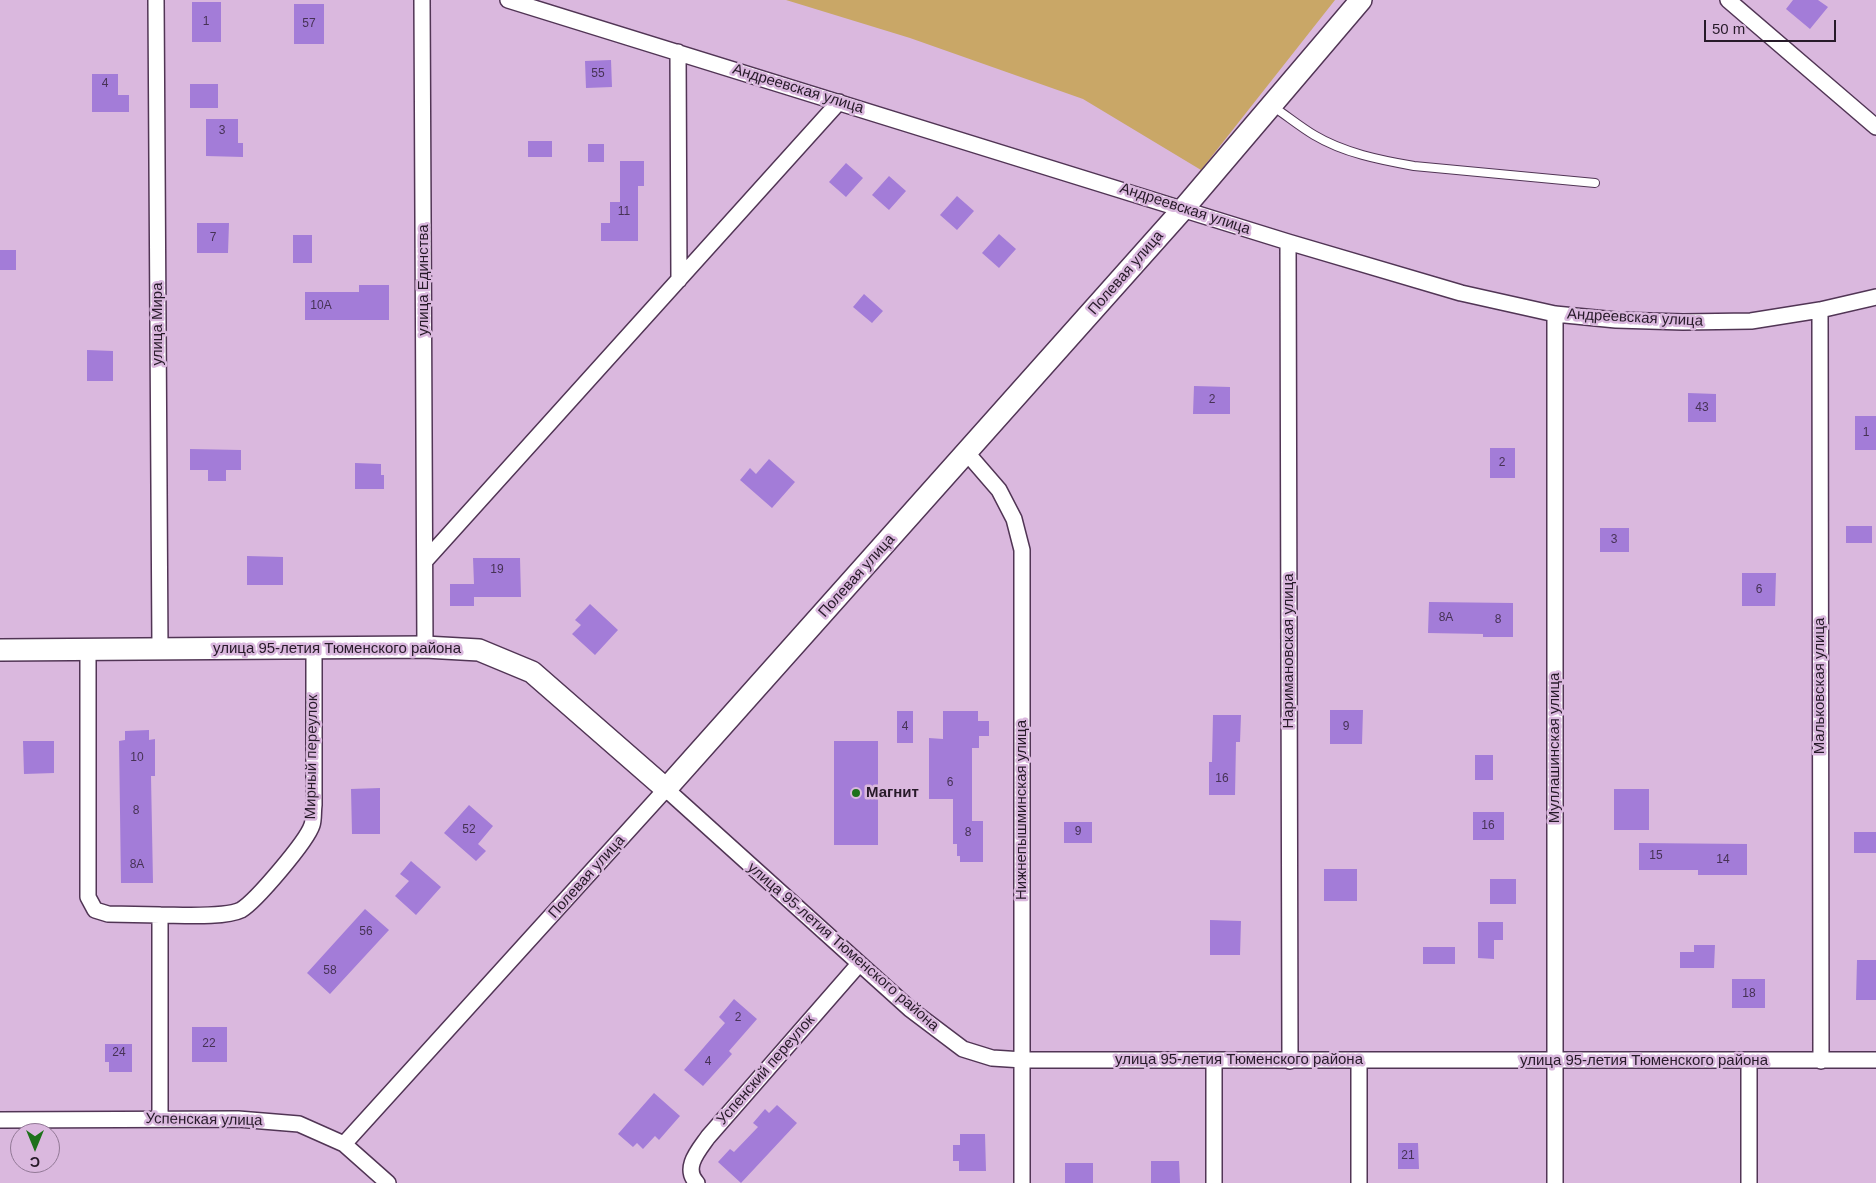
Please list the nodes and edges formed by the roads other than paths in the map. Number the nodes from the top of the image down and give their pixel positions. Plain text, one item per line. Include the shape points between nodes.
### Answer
1 (156, 0) edge
2 (422, 0) edge
3 (508, 0) edge
4 (1361, 0) edge
5 (1728, 0) edge
6 (678, 52) junction
7 (839, 102) junction
8 (1271, 106) junction
9 (1876, 128) edge
10 (1595, 182) dead end
11 (1184, 208) junction
12 (1288, 242) junction
13 (678, 280) junction
14 (1876, 297) edge
15 (1820, 310) junction
16 (1555, 314) junction
17 (967, 453) junction
18 (425, 560) junction
19 (425, 647) junction
20 (160, 648) junction
21 (314, 648) junction
22 (88, 649) junction
23 (0, 650) edge
24 (666, 789) junction
25 (160, 915) junction
26 (859, 964) junction
27 (1023, 1060) junction
28 (1359, 1060) junction
29 (1555, 1060) junction
30 (1876, 1060) edge
31 (1214, 1061) junction
32 (1290, 1061) junction
33 (1749, 1061) junction
34 (1820, 1061) junction
35 (160, 1119) junction
36 (0, 1120) edge
37 (344, 1144) junction
38 (388, 1183) edge
39 (697, 1183) edge
40 (1022, 1183) edge
41 (1214, 1183) edge
42 (1359, 1183) edge
43 (1556, 1183) edge
44 (1749, 1183) edge

1 - 20 street, улица Мира
2 - 18 street, улица Единства
3 - 6 street, Андреевская улица
4 - 8 street, Полевая улица
5 - 9 street
6 - 7 street, Андреевская улица
6 - 13 street
7 - 11 street, Андреевская улица
7 - 13 street
8 - 10 lane via 1314,135 1352,152 1388,162
8 - 11 street, Полевая улица
11 - 12 street, Андреевская улица
11 - 17 street, Полевая улица
12 - 16 street, Андреевская улица via 1461,292
12 - 32 street, Наримановская улица
13 - 18 street
14 - 15 street, Андреевская улица
15 - 16 street, Андреевская улица via 1751,321 1616,320
15 - 34 street, Мальковская улица
16 - 29 street, Муллашинская улица
17 - 24 street, Полевая улица
17 - 27 street, Нижнепышминская улица via 999,490 1014,519 1022,550
18 - 19 street, улица Единства
19 - 21 street, улица 95-летия Тюменского района
19 - 24 street, улица 95-летия Тюменского района via 479,650 532,672
20 - 21 street, улица 95-летия Тюменского района
20 - 22 street, улица 95-летия Тюменского района
21 - 25 street, Мирный переулок via 314,806 312,824 304,840 240,910 224,914
22 - 23 street, улица 95-летия Тюменского района
22 - 25 street, Мирный переулок via 88,897 95,910 108,914
24 - 26 street, улица 95-летия Тюменского района
24 - 37 street, Полевая улица
25 - 35 street
26 - 27 street, улица 95-летия Тюменского района via 910,1009 963,1048 992,1058
26 - 39 street, Успенский переулок via 708,1137 690,1168
27 - 31 street, улица 95-летия Тюменского района
27 - 40 street, Нижнепышминская улица
28 - 29 street, улица 95-летия Тюменского района
28 - 32 street, улица 95-летия Тюменского района
28 - 42 street
29 - 33 street, улица 95-летия Тюменского района
29 - 43 street, Муллашинская улица
30 - 34 street, улица 95-летия Тюменского района
31 - 32 street, улица 95-летия Тюменского района
31 - 41 street
33 - 34 street, улица 95-летия Тюменского района
33 - 44 street
35 - 36 street, Успенская улица
35 - 37 street, Успенская улица via 238,1118 299,1124
37 - 38 street, Успенская улица

